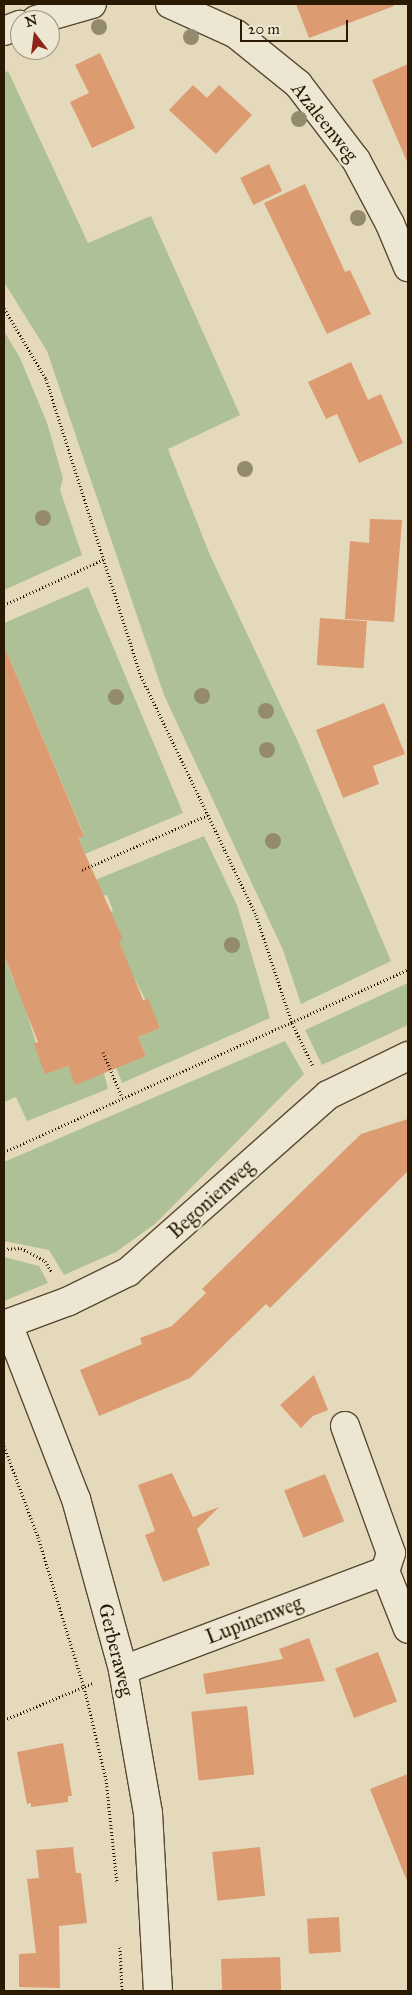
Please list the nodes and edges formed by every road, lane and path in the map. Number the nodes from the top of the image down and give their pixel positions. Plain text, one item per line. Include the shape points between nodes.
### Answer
1 (92, 4) edge
2 (170, 4) edge
3 (60, 13) edge
4 (408, 267) edge
5 (4, 308) edge
6 (104, 559) junction
7 (4, 605) edge
8 (208, 815) junction
9 (82, 870) dead end
10 (408, 970) edge
11 (292, 1024) junction
12 (103, 1052) dead end
13 (408, 1056) edge
14 (328, 1095) junction
15 (122, 1097) junction
16 (4, 1152) edge
17 (4, 1249) edge
18 (69, 1301) junction
19 (6, 1325) edge
20 (344, 1426) dead end
21 (4, 1446) edge
22 (385, 1571) junction
23 (408, 1629) edge
24 (123, 1670) junction
25 (84, 1687) junction
26 (4, 1720) edge
27 (118, 1893) dead end
28 (120, 1942) dead end
29 (122, 1991) edge
30 (158, 1991) edge

1 - 3 street
2 - 4 street, Azaleenweg via 236,34 298,84 356,160 390,224
5 - 6 path via 46,380
6 - 7 path
6 - 8 path via 142,676
8 - 9 path
8 - 11 path via 256,915
10 - 11 path
11 - 14 path
11 - 15 path
12 - 15 path
13 - 14 street, Begonienweg
14 - 18 street, Begonienweg via 128,1272
15 - 16 path
17 - 18 path via 21,1248 45,1261
18 - 19 street, Begonienweg
19 - 24 street, Gerberaweg via 76,1499
20 - 22 street via 391,1553
21 - 25 path via 38,1537
22 - 23 street
22 - 24 street, Lupinenweg
24 - 25 path
24 - 30 street, Gerberaweg via 148,1813
25 - 26 path
25 - 27 path via 106,1779
28 - 29 path

